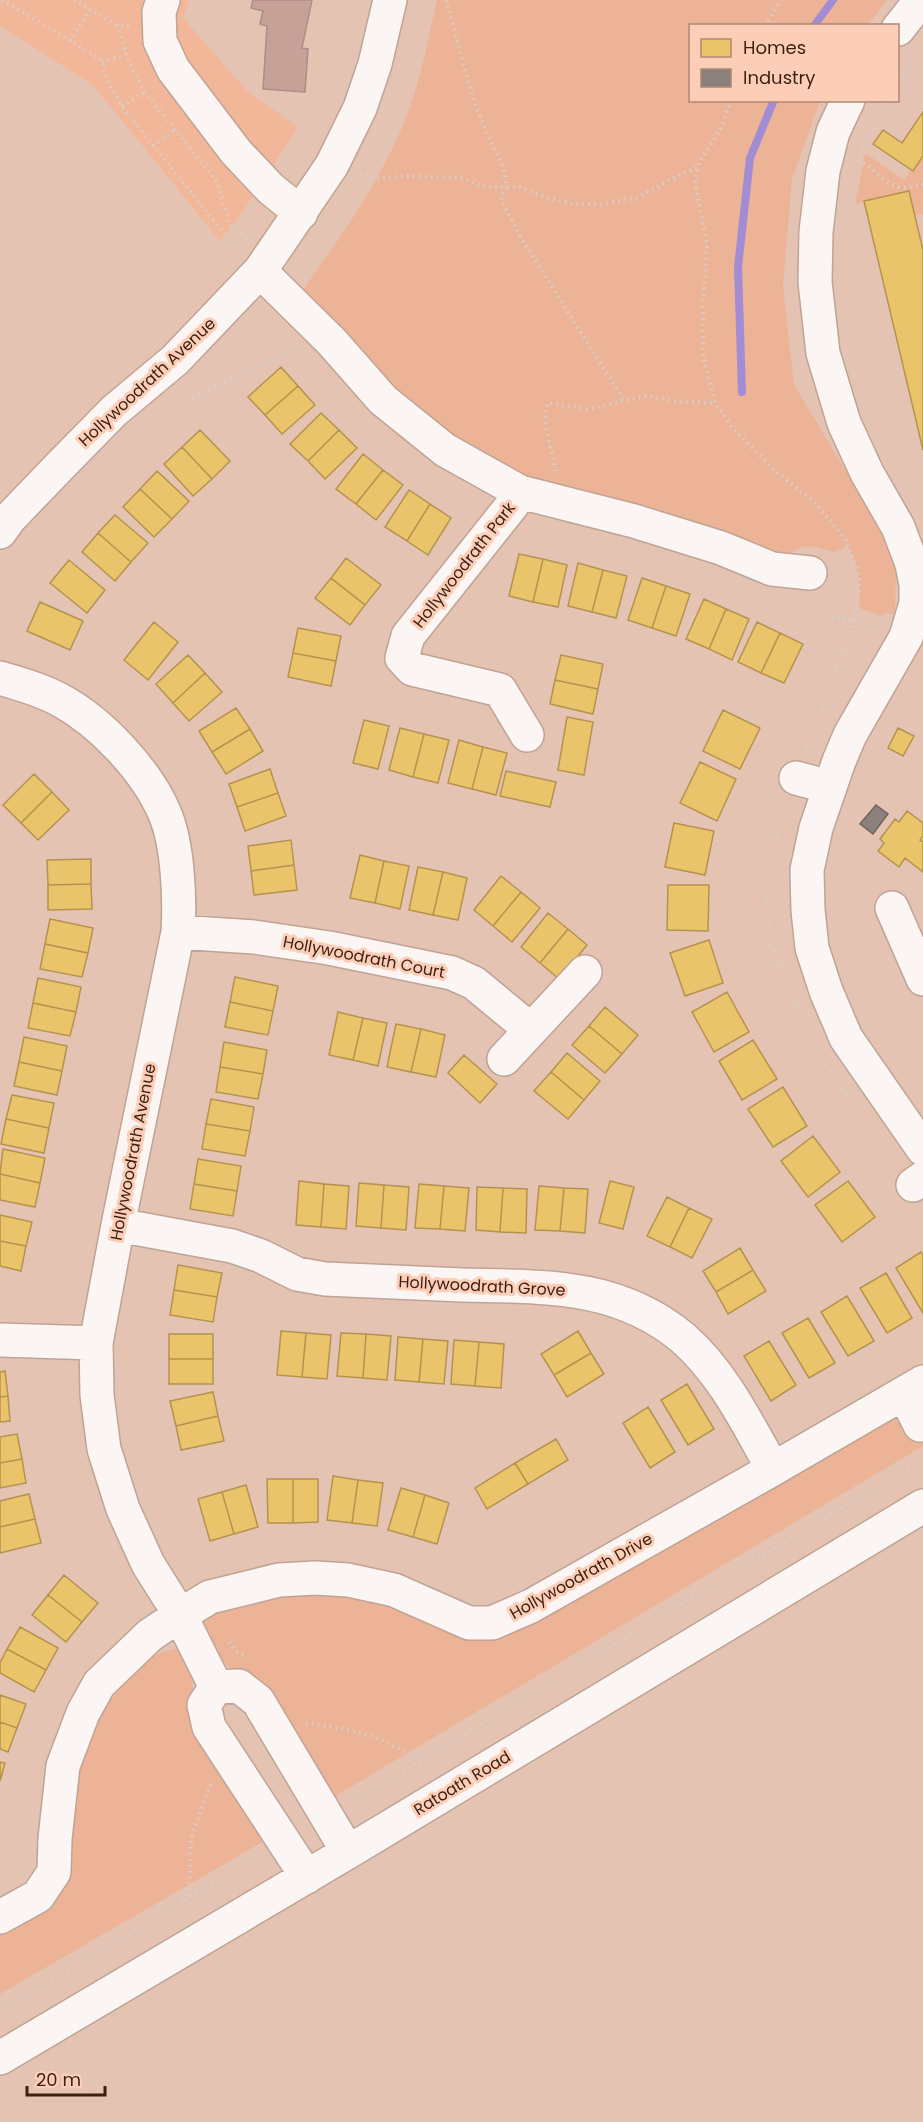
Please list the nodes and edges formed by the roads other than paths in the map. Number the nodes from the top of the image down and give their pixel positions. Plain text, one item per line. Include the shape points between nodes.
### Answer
1 (390, 0) edge
2 (921, 0) edge
3 (160, 14) edge
4 (899, 27) edge
5 (847, 102) edge
6 (301, 213) junction
7 (260, 271) junction
8 (535, 496) junction
9 (0, 532) edge
10 (810, 573) road end
11 (0, 678) edge
12 (527, 735) dead end
13 (796, 778) dead end
14 (830, 788) junction
15 (892, 908) dead end
16 (178, 932) junction
17 (917, 946) edge
18 (585, 972) dead end
19 (923, 979) edge
20 (531, 1030) junction
21 (504, 1059) dead end
22 (923, 1149) edge
23 (118, 1226) junction
24 (0, 1340) edge
25 (96, 1343) junction
26 (913, 1387) edge
27 (920, 1425) dead end
28 (773, 1469) junction
29 (923, 1506) edge
30 (180, 1615) junction
31 (216, 1687) junction
32 (348, 1852) junction
33 (307, 1877) junction
34 (0, 1917) edge
35 (0, 2058) edge

1 - 6 street, Hollywoodrath Avenue via 360,108 332,165
2 - 4 street
3 - 6 street via 160,41 172,69 236,152 271,189
5 - 14 street via 833,132 823,171 816,232 815,282 823,353 844,423 898,527 912,564 916,603 906,638 850,735
6 - 7 street, Hollywoodrath Avenue
7 - 8 street, Hollywoodrath Park via 383,400 445,450
7 - 9 street, Hollywoodrath Avenue via 175,360 114,411
8 - 10 street, Hollywoodrath Park via 634,521 721,548 772,569
8 - 12 street, Hollywoodrath Park via 513,504 408,636 402,658 412,669 500,690
11 - 16 street, Hollywoodrath Avenue via 48,695 78,711 143,775 165,815 174,852
13 - 14 street
14 - 22 street via 807,870 812,948 846,1038
15 - 17 street
16 - 20 street, Hollywoodrath Court via 318,946 452,974 474,983
16 - 23 street, Hollywoodrath Avenue
17 - 19 street
18 - 20 street
20 - 21 street
23 - 25 street, Hollywoodrath Avenue
23 - 28 street, Hollywoodrath Grove via 232,1246 297,1274 325,1279 550,1287 618,1300 653,1315 721,1378
24 - 25 street
25 - 30 street, Hollywoodrath Avenue via 97,1395 107,1459 123,1509 148,1564
26 - 27 street, Hollywoodrath Drive
26 - 28 street, Hollywoodrath Drive
28 - 30 street, Hollywoodrath Drive via 531,1606 492,1623 469,1623 394,1590 315,1578 279,1580 210,1598
29 - 32 street, Ratoath Road
30 - 31 street, Hollywoodrath Avenue
30 - 34 street, Hollywoodrath Drive via 150,1635 99,1684 63,1766 54,1872 38,1896
31 - 32 street via 239,1686 258,1701
31 - 33 street via 204,1706 209,1727
32 - 33 street, Ratoath Road
33 - 35 street, Ratoath Road

